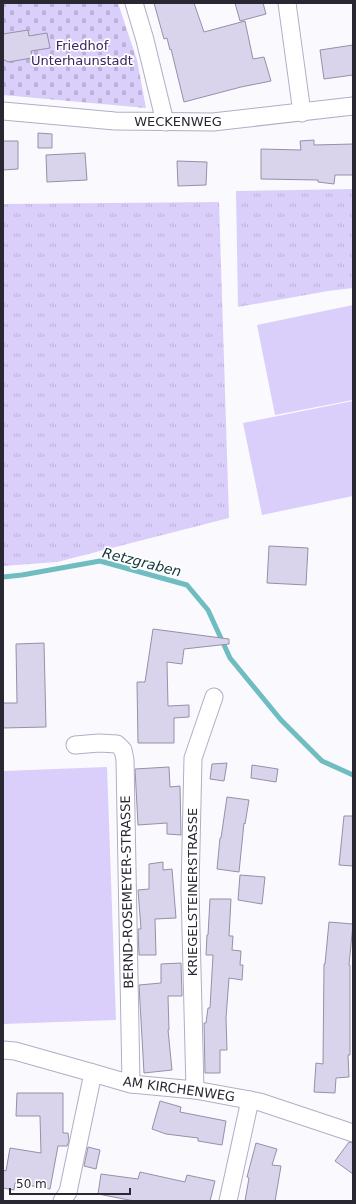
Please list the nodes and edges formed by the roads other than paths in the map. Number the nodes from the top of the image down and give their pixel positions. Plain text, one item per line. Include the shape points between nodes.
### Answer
1 (134, 3) edge
2 (287, 3) edge
3 (353, 106) edge
4 (3, 111) edge
5 (302, 113) junction
6 (165, 122) junction
7 (214, 697) dead end
8 (75, 745) dead end
9 (3, 1050) edge
10 (93, 1073) junction
11 (131, 1084) junction
12 (195, 1090) junction
13 (250, 1100) junction
14 (353, 1133) edge
15 (62, 1201) edge
16 (228, 1201) edge

1 - 6 street
2 - 5 street
3 - 5 street, WECKENWEG
4 - 6 street, WECKENWEG via 115,121
5 - 6 street, WECKENWEG via 213,122
7 - 12 street, KRIEGELSTEINERSTRASSE via 193,758 190,890
8 - 11 street, BERND-ROSEMEYER-STRASSE via 117,744 123,750
9 - 10 street, AM KIRCHENWEG via 15,1051
10 - 11 street, AM KIRCHENWEG
10 - 15 street via 68,1192
11 - 12 street, AM KIRCHENWEG
12 - 13 street, AM KIRCHENWEG
13 - 14 street, AM KIRCHENWEG
13 - 16 street

